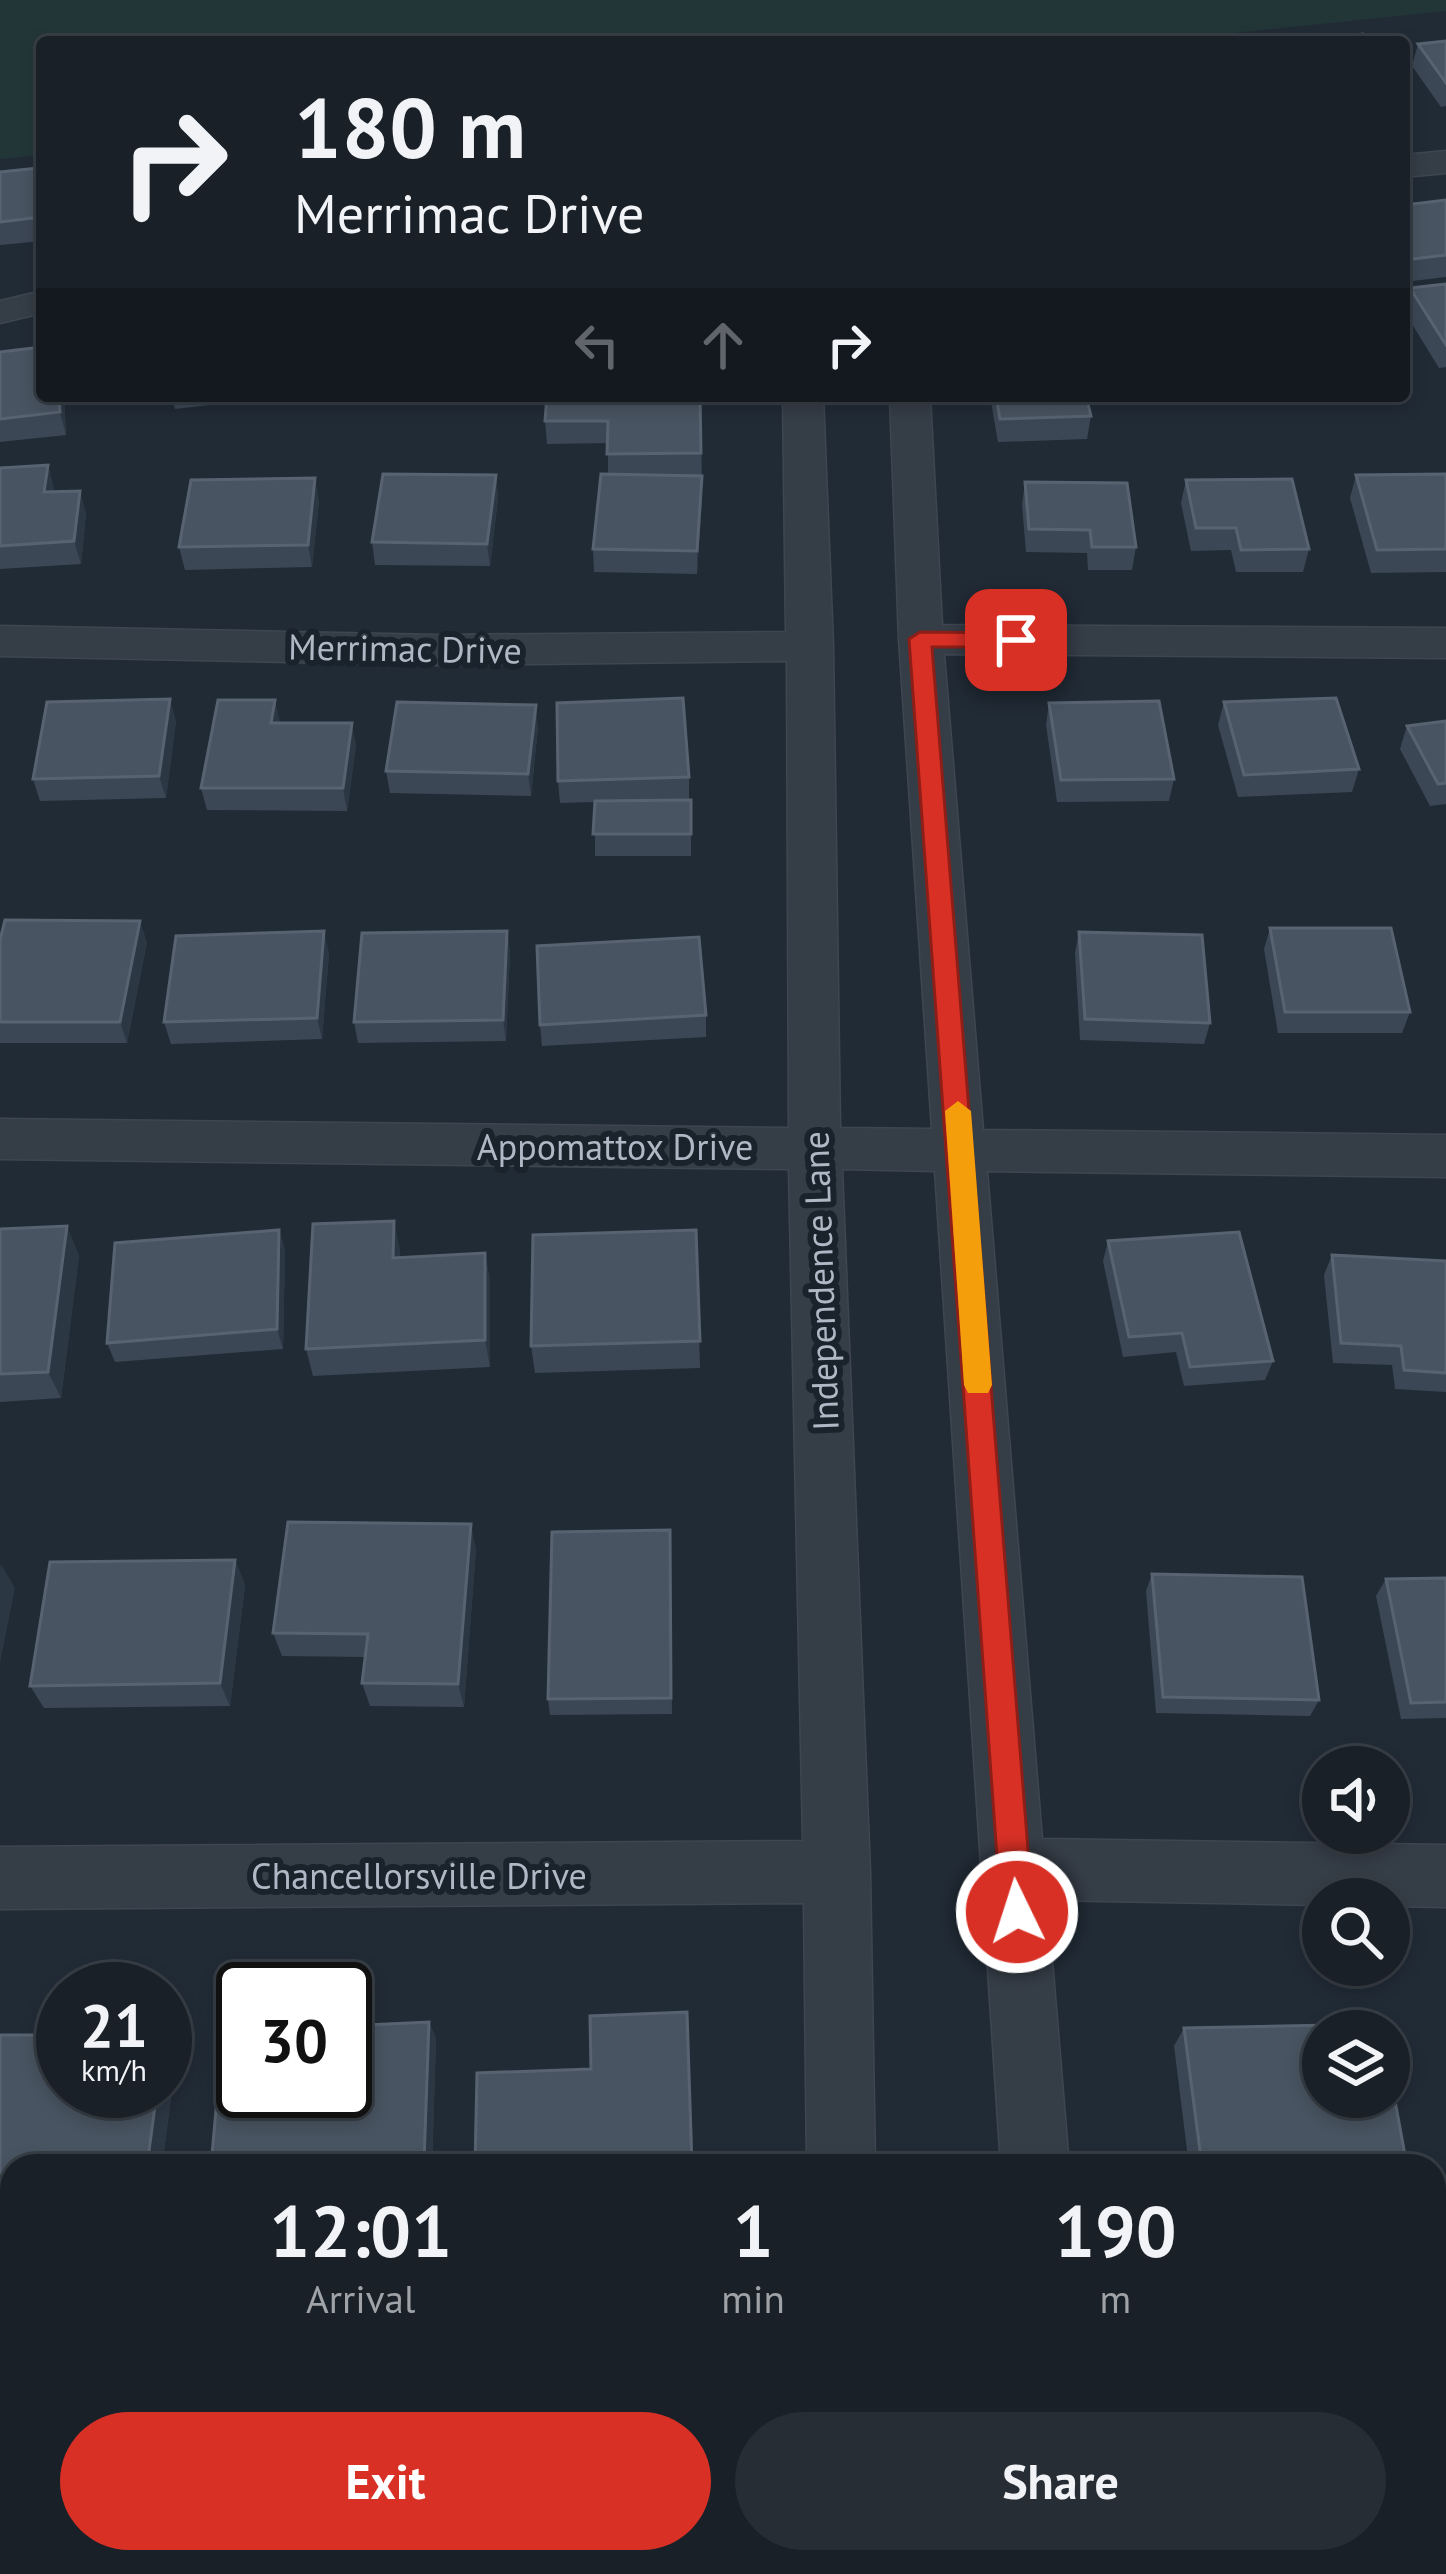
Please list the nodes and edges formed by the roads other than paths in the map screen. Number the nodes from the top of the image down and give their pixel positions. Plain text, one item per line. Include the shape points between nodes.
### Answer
1 (1446, 162) edge
2 (1410, 165) edge
3 (36, 303) edge
4 (0, 312) edge
5 (803, 402) edge
6 (910, 402) edge
7 (920, 639) junction
8 (0, 641) edge
9 (1446, 643) edge
10 (811, 646) junction
11 (0, 1139) edge
12 (815, 1147) junction
13 (961, 1147) junction
14 (1446, 1156) edge
15 (1014, 1870) junction
16 (838, 1872) junction
17 (1446, 1876) edge
18 (0, 1878) edge
19 (841, 2154) edge
20 (1034, 2154) edge

1 - 2 street
3 - 4 street
5 - 10 street, Independence Lane
6 - 7 street
7 - 9 street
7 - 13 street
8 - 10 street, Merrimac Drive via 435,650
10 - 12 street, Independence Lane
11 - 12 street, Appomattox Drive
12 - 13 street, Appomattox Drive
12 - 16 street, Independence Lane
13 - 14 street, Appomattox Drive
13 - 15 street
15 - 17 street
15 - 20 street
16 - 18 street, Chancellorsville Drive
16 - 19 street, Independence Lane

